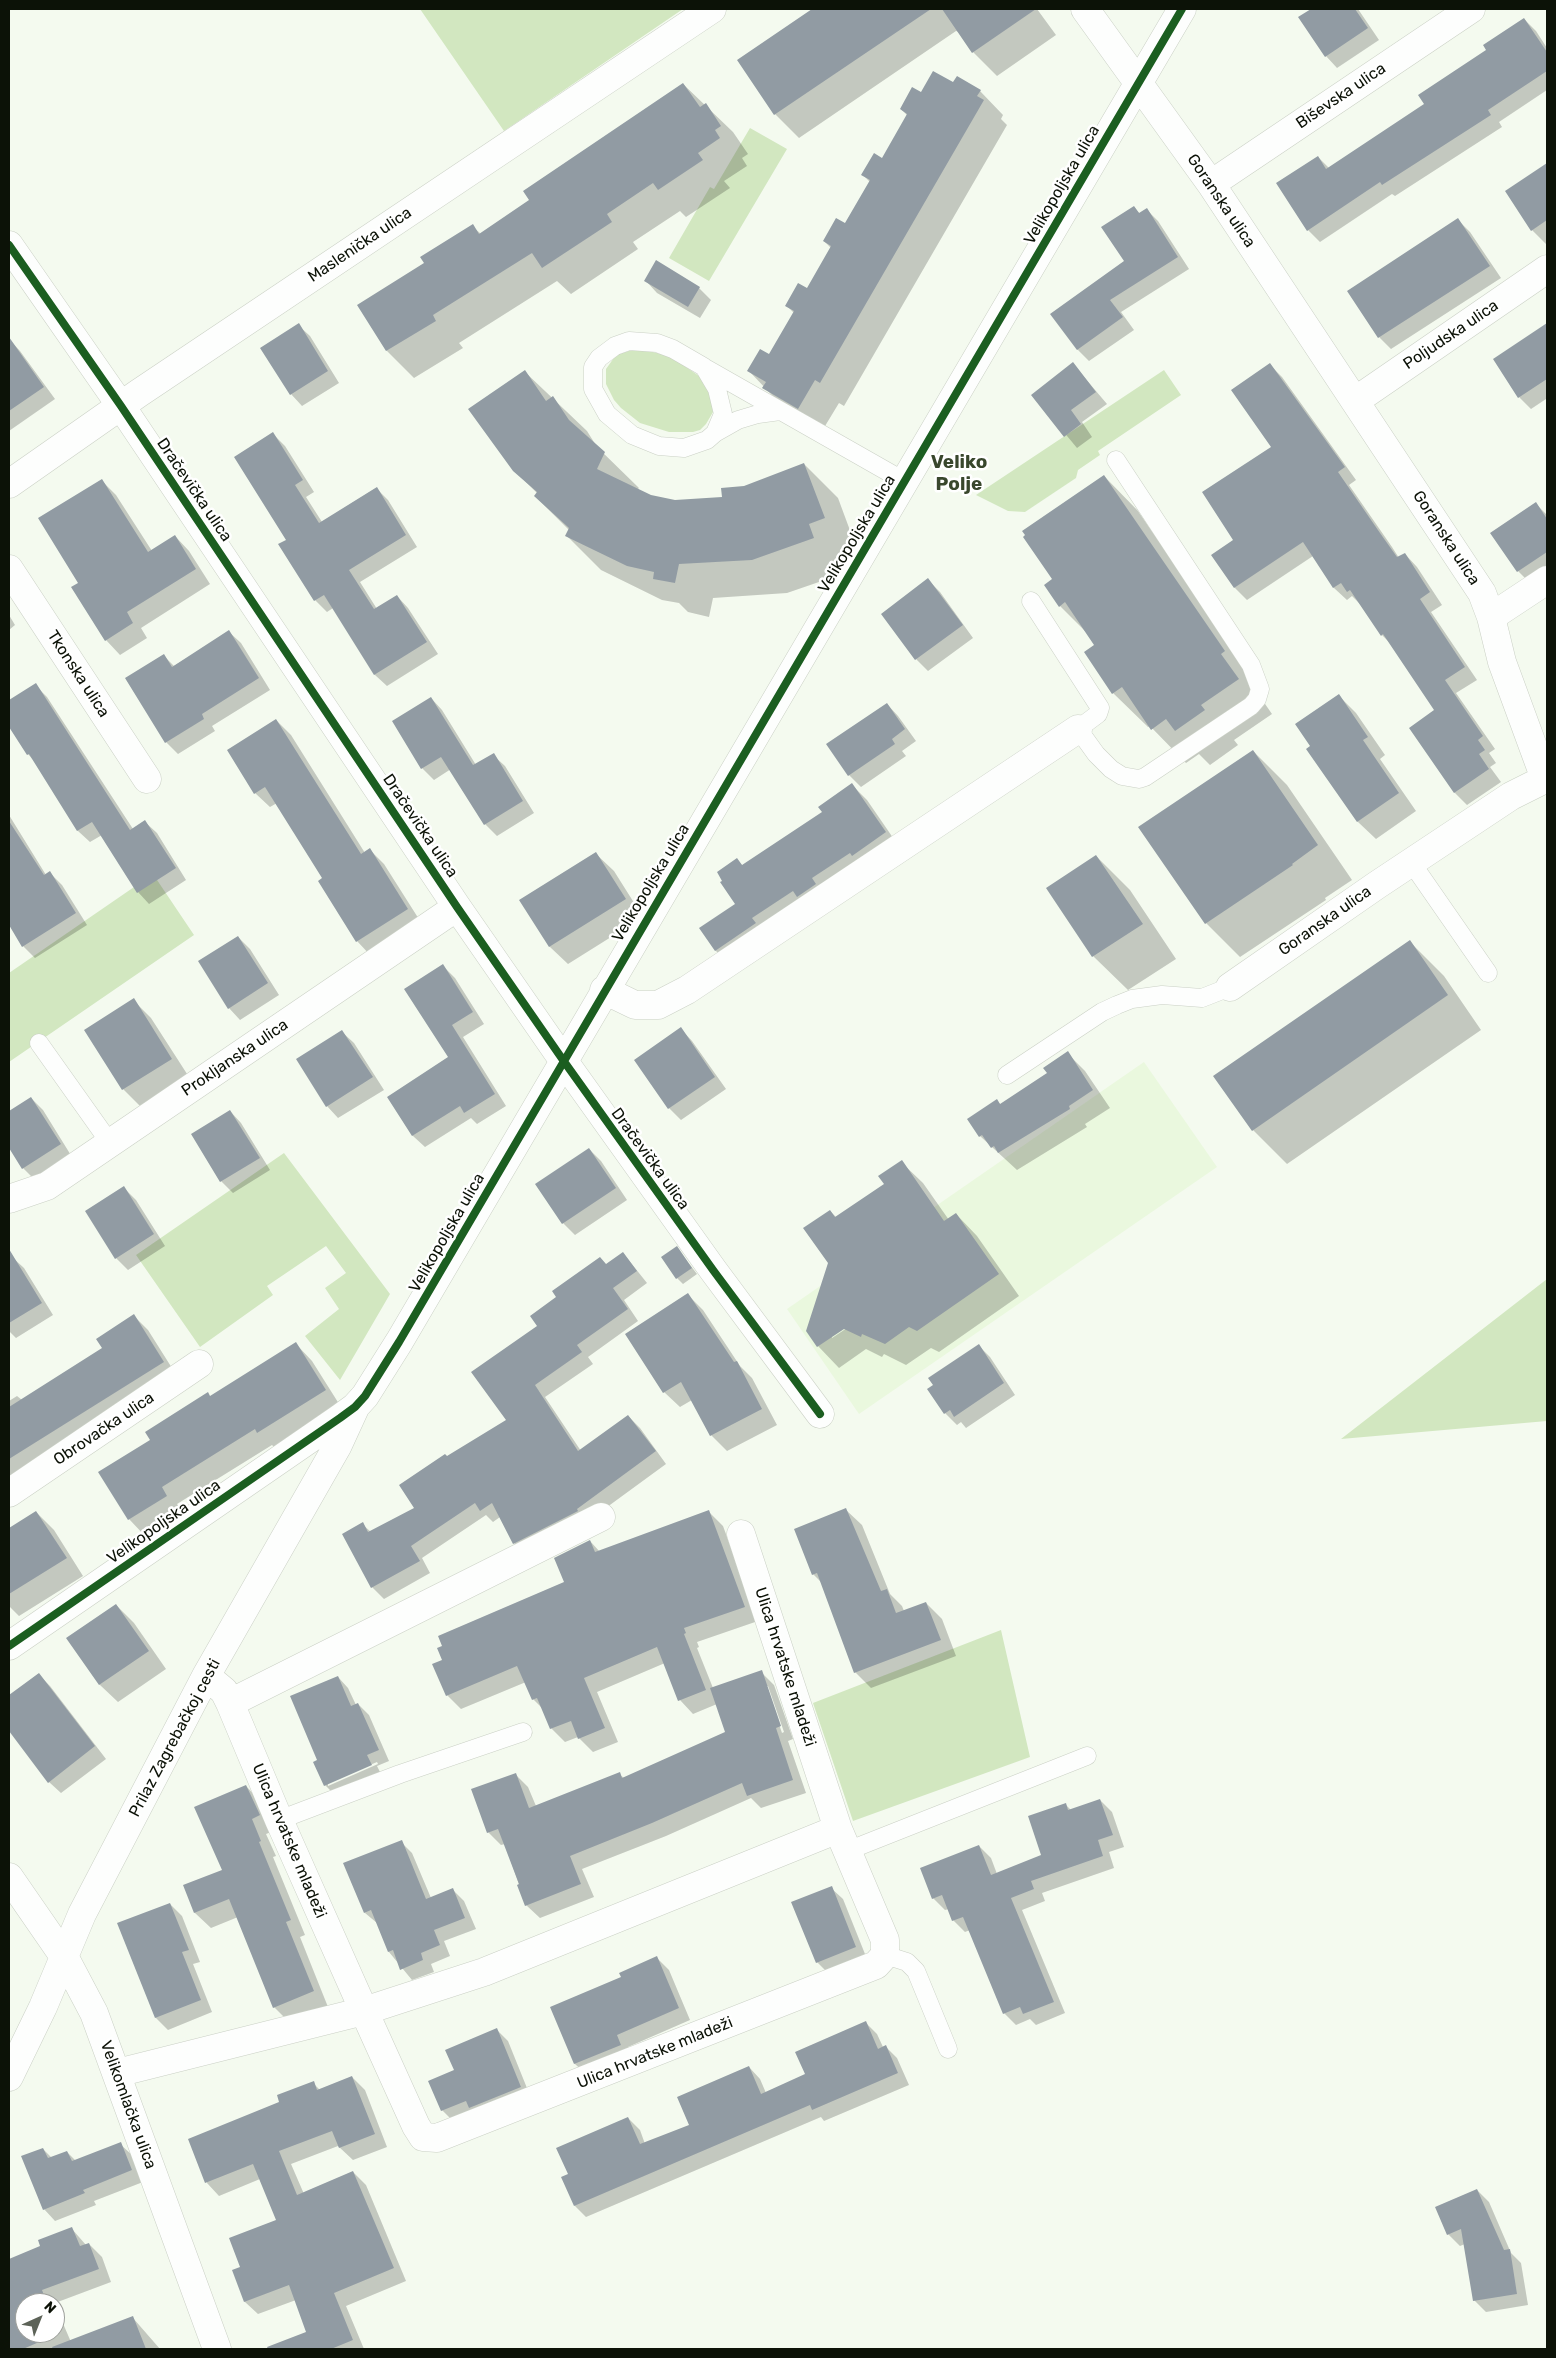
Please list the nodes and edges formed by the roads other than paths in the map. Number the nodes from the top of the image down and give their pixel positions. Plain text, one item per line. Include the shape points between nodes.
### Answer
1 (712, 9) edge
2 (1085, 9) edge
3 (1182, 9) edge
4 (1471, 9) edge
5 (1138, 83) junction
6 (1211, 184) junction
7 (9, 245) edge
8 (1547, 269) edge
9 (704, 367) junction
10 (1355, 401) junction
11 (121, 406) junction
12 (780, 411) junction
13 (715, 433) junction
14 (1116, 460) dead end
15 (904, 481) junction
16 (9, 484) edge
17 (9, 569) edge
18 (1547, 580) edge
19 (1031, 601) dead end
20 (1491, 617) junction
21 (1078, 729) junction
22 (147, 779) dead end
23 (1546, 782) edge
24 (1411, 862) junction
25 (457, 907) junction
26 (1488, 972) dead end
27 (1230, 987) joint
28 (604, 990) junction
29 (38, 1043) dead end
30 (563, 1060) junction
31 (1008, 1075) dead end
32 (110, 1143) junction
33 (9, 1199) edge
34 (199, 1364) dead end
35 (355, 1407) junction
36 (820, 1414) dead end
37 (9, 1493) edge
38 (601, 1516) dead end
39 (741, 1534) dead end
40 (9, 1646) edge
41 (206, 1676) junction
42 (230, 1702) junction
43 (523, 1732) dead end
44 (1087, 1756) dead end
45 (279, 1820) junction
46 (843, 1840) junction
47 (9, 1877) edge
48 (885, 1955) junction
49 (64, 1958) junction
50 (364, 2011) junction
51 (948, 2049) dead end
52 (117, 2073) junction
53 (9, 2077) edge
54 (217, 2349) edge

1 - 11 street, Maslenička ulica
2 - 5 street, Goranska ulica
3 - 5 street, Velikopoljska ulica
4 - 6 street, Biševska ulica
5 - 6 street, Goranska ulica
5 - 15 street, Velikopoljska ulica
6 - 10 street, Goranska ulica
7 - 11 street, Dračevička ulica
8 - 10 street, Poljudska ulica
9 - 12 lane, Velikopoljska ulica
9 - 13 lane, Velikopoljska ulica via 721,400 723,414
9 - 13 lane, Velikopoljska ulica via 657,343 629,341 615,346 599,358 593,367 593,389 607,414 619,426 646,442 684,448 707,440
10 - 20 street, Goranska ulica via 1482,593
11 - 16 street, Maslenička ulica
11 - 25 street, Dračevička ulica
12 - 13 lane, Velikopoljska ulica via 743,419
12 - 15 lane, Velikopoljska ulica
14 - 21 lane via 1251,665 1260,689 1251,706 1138,780 1122,776 1112,769
15 - 28 street, Velikopoljska ulica
17 - 22 street, Tkonska ulica
18 - 20 street
19 - 21 lane via 1100,708 1098,714
20 - 23 street, Goranska ulica via 1502,662
21 - 28 street via 687,990 658,1005 635,1005
23 - 24 street, Goranska ulica via 1511,796
24 - 26 lane
24 - 27 street, Goranska ulica
25 - 30 street, Dračevička ulica
25 - 32 street, Prokljanska ulica
27 - 31 lane via 1202,998 1162,995 1132,999 1102,1012
28 - 30 street, Velikopoljska ulica
29 - 32 lane
30 - 35 street, Velikopoljska ulica via 399,1342
30 - 36 street, Dračevička ulica
32 - 33 street, Prokljanska ulica via 47,1186
34 - 37 street, Obrovačka ulica
35 - 40 street, Velikopoljska ulica
35 - 41 street, Prilaz Zagrebačkoj cesti via 338,1445
38 - 42 street, Prilaz Zagrebačkoj cesti
39 - 46 street, Ulica hrvatske mladeži
41 - 42 street, Ulica hrvatske mladeži via 224,1691
41 - 49 street, Prilaz Zagrebačkoj cesti via 82,1914
42 - 45 street, Ulica hrvatske mladeži
43 - 45 lane
44 - 46 lane
45 - 50 street, Ulica hrvatske mladeži
46 - 48 street, Ulica hrvatske mladeži via 885,1940
46 - 50 street via 484,1972
47 - 49 street, Velikomlačka ulica
48 - 50 street, Ulica hrvatske mladeži via 876,1965 437,2138 423,2137 416,2126
48 - 51 lane via 907,1962 916,1971
49 - 52 street, Velikomlačka ulica via 94,2013
49 - 53 street, Prilaz Zagrebačkoj cesti
50 - 52 street
52 - 54 street, Velikomlačka ulica

